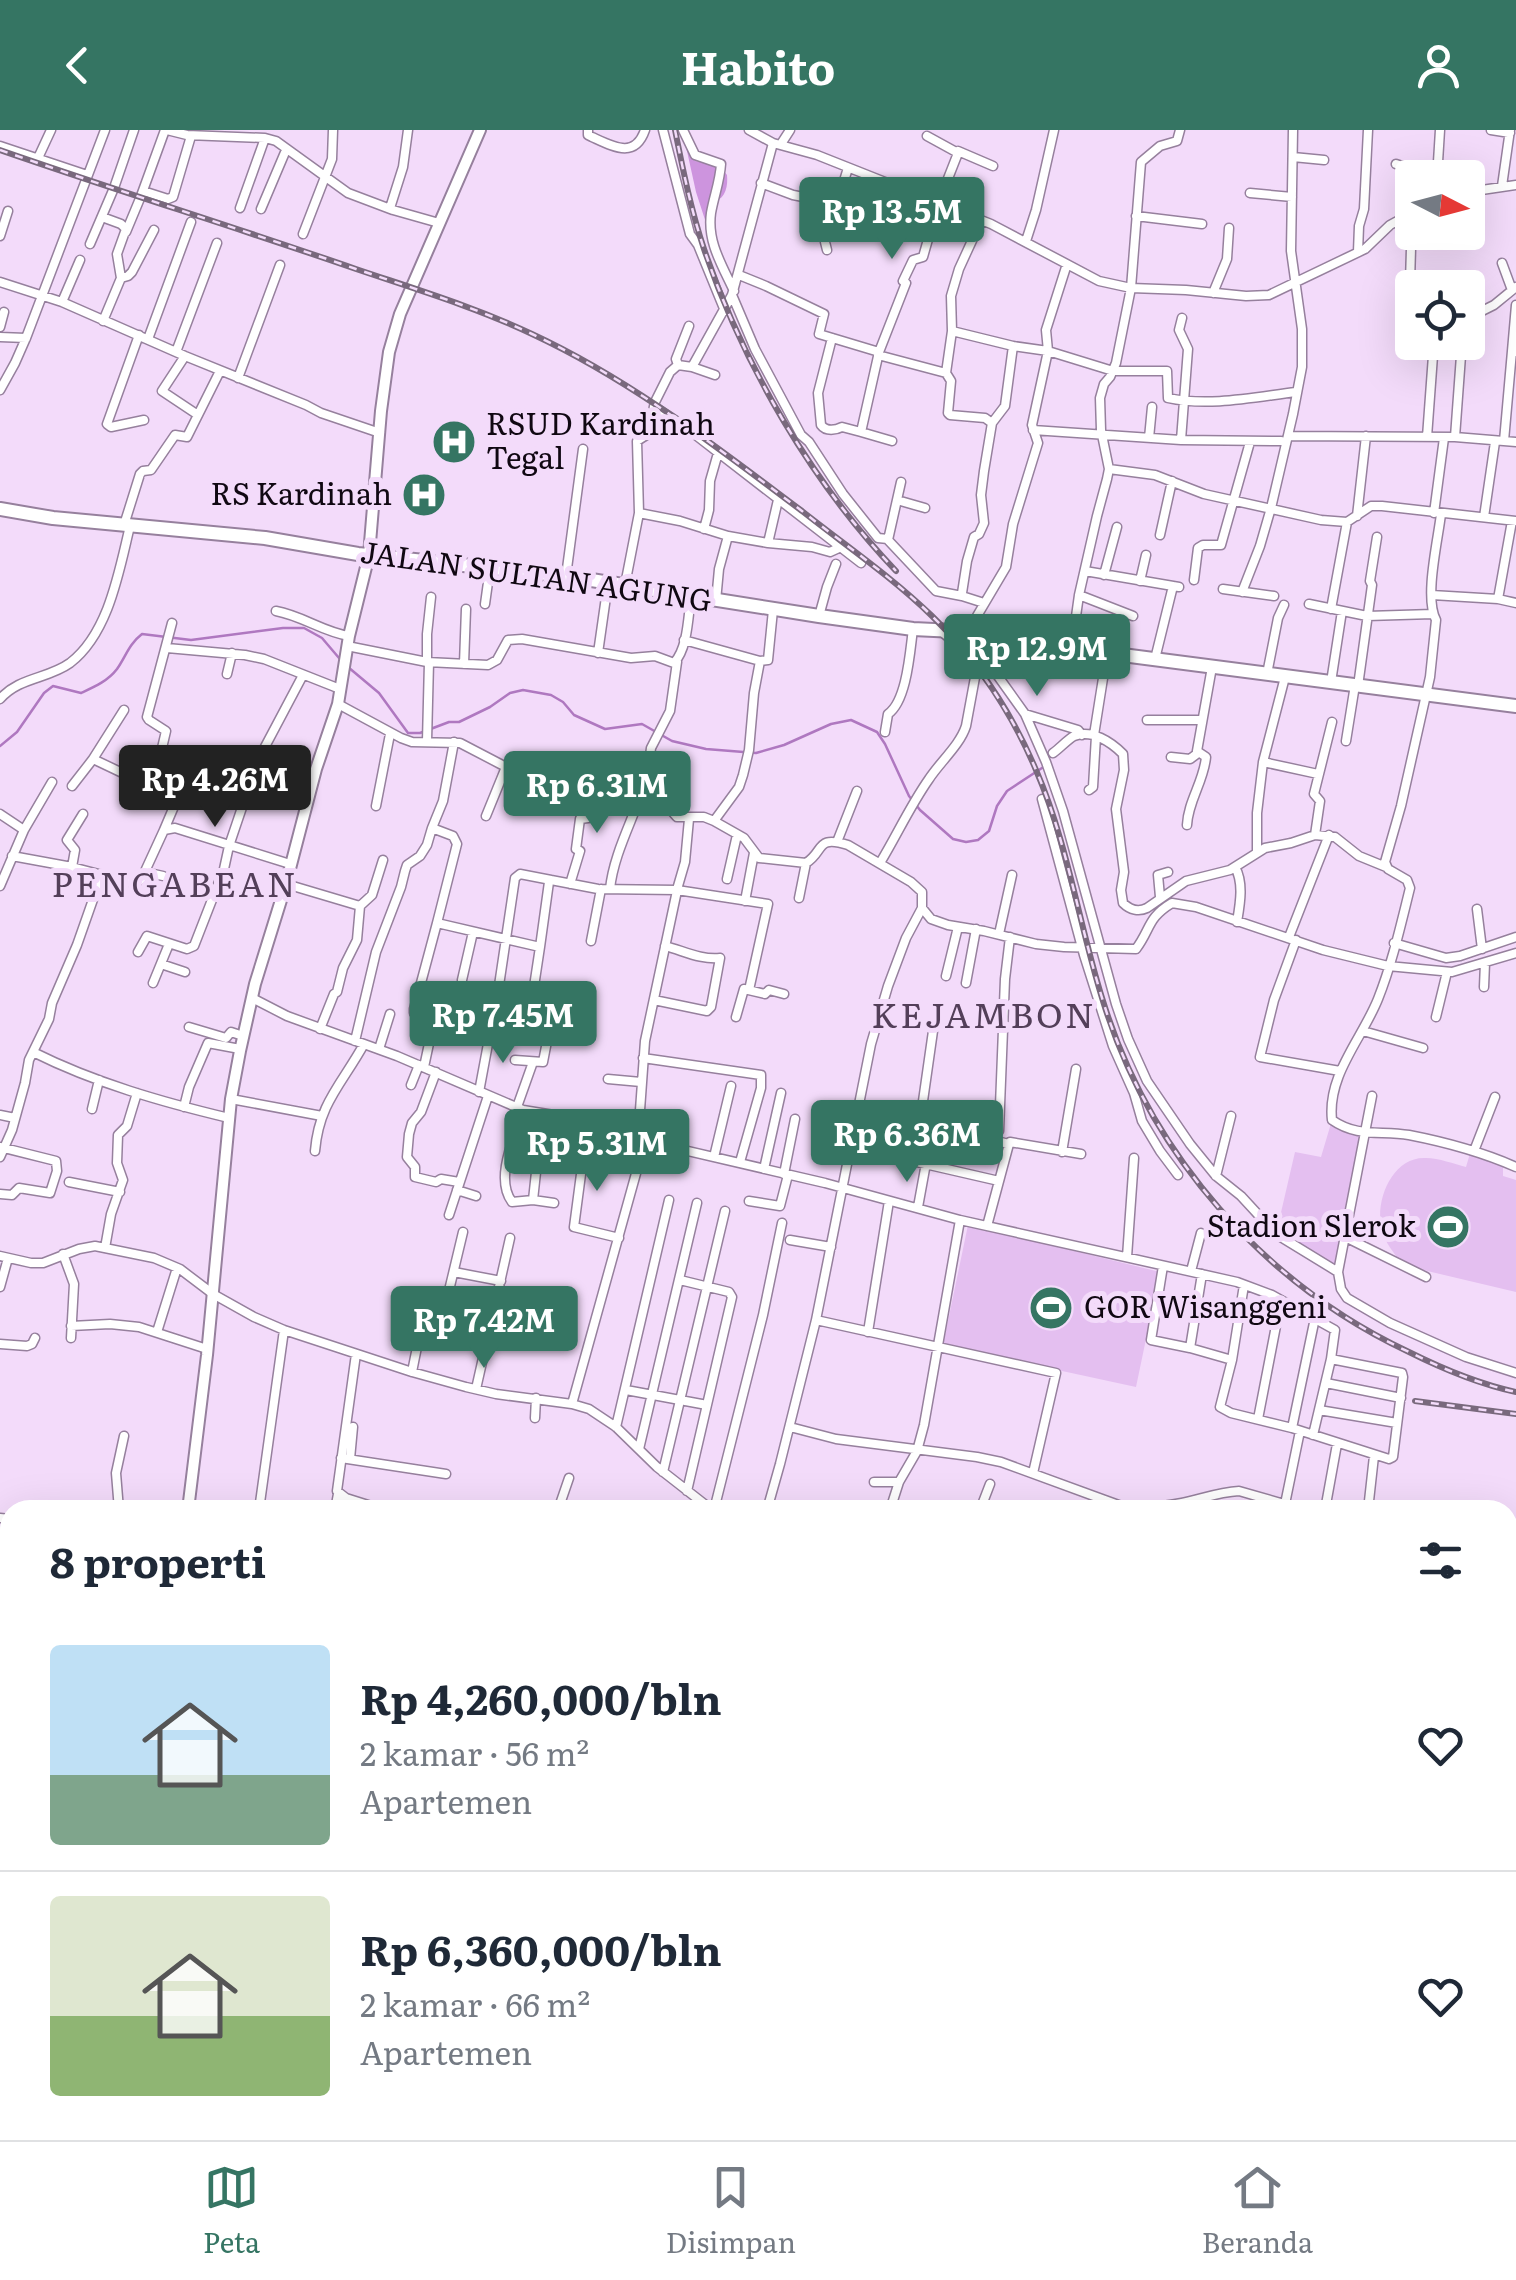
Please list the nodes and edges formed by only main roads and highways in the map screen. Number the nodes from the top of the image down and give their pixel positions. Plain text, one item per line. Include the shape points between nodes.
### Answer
1 (480, 130) edge
2 (0, 509) edge
3 (369, 555) junction
4 (1516, 706) edge
5 (189, 1500) edge

1 - 3 main road via 389,352
2 - 3 highway, JALAN SULTAN AGUNG
3 - 4 highway, JALAN SULTAN AGUNG
3 - 5 main road via 338,704 240,1050

